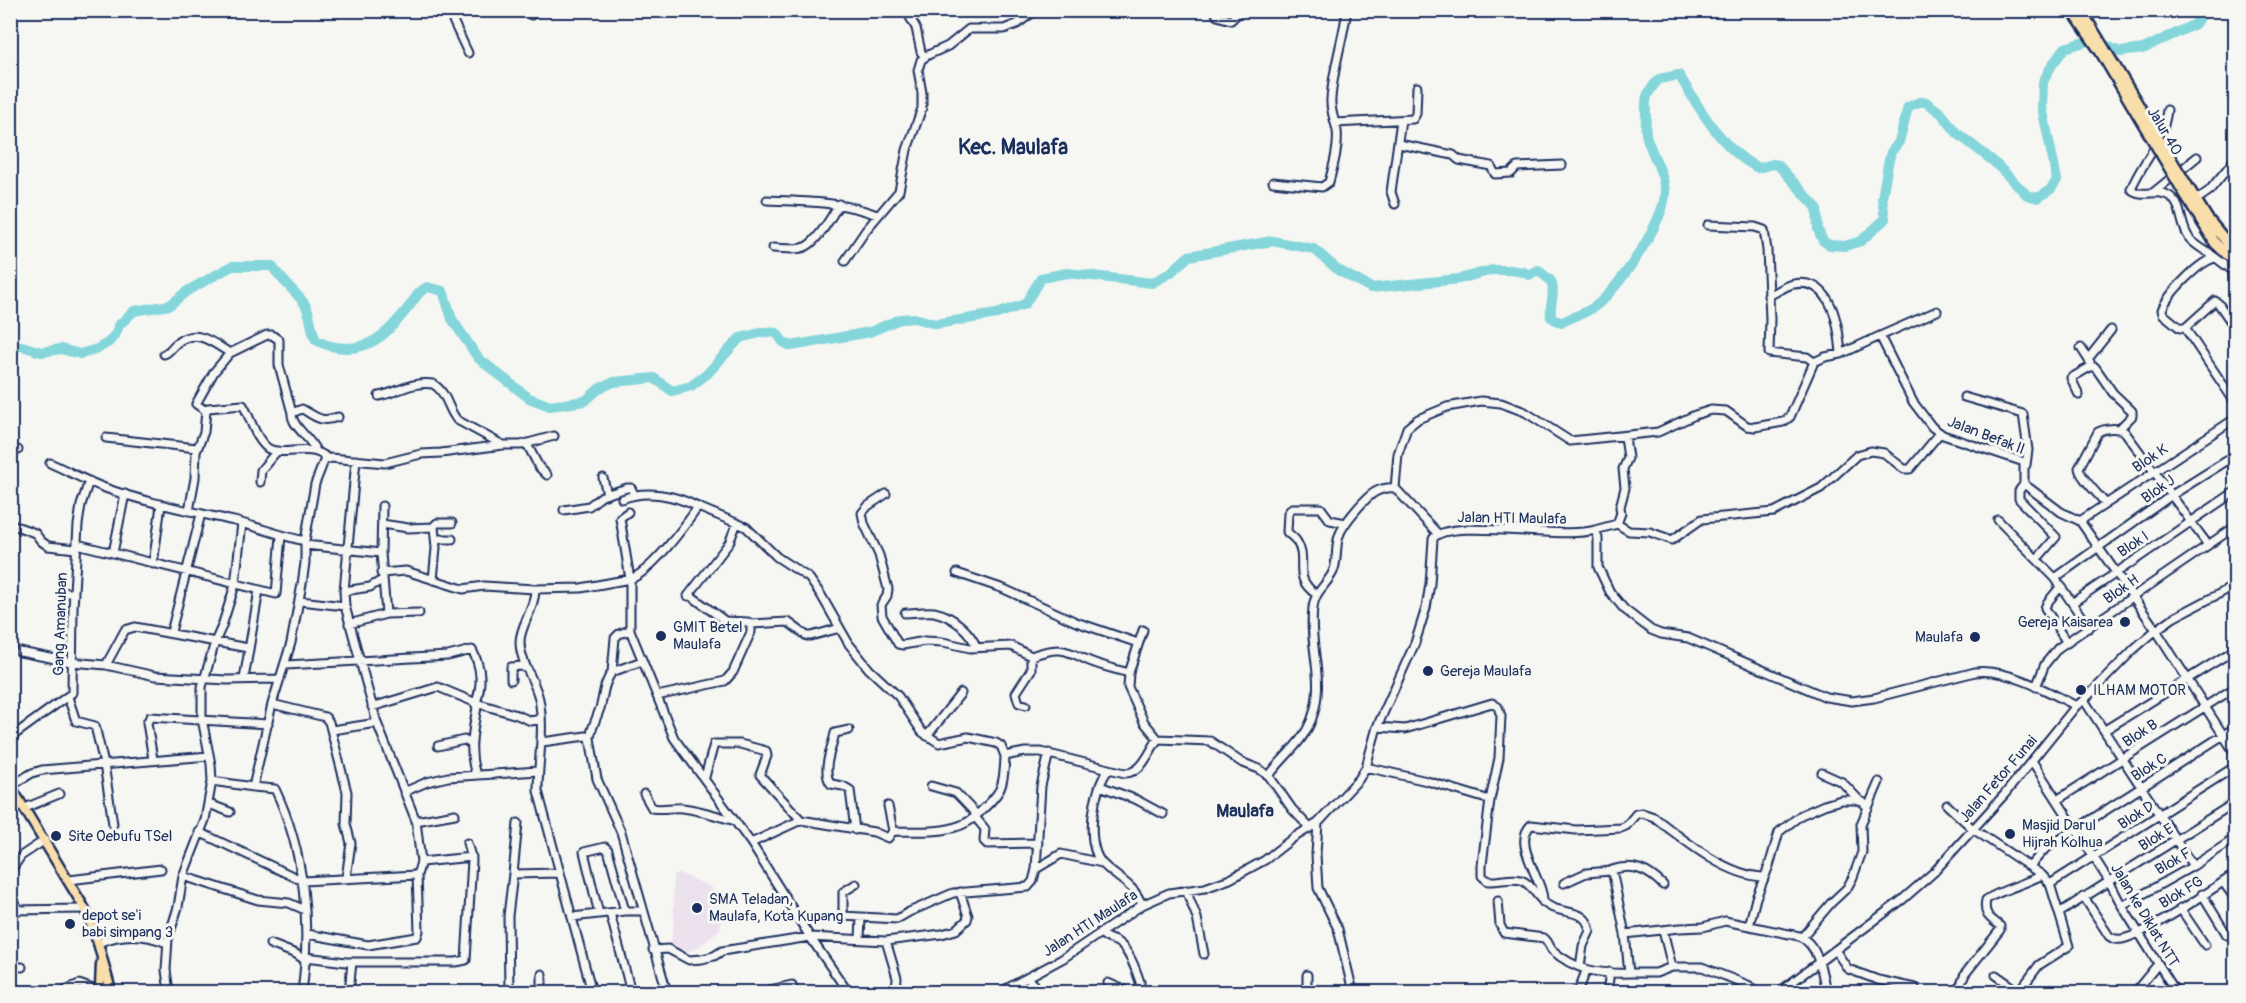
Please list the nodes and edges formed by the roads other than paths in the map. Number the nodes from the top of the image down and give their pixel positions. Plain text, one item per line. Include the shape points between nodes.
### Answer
1 (448, 10) edge
2 (540, 10) edge
3 (906, 10) edge
4 (1036, 10) edge
5 (1215, 10) edge
6 (1347, 10) edge
7 (2072, 10) edge
8 (2081, 10) edge
9 (1237, 14) dead end
10 (531, 15) dead end
11 (468, 53) dead end
12 (925, 57) junction
13 (1417, 87) dead end
14 (2167, 110) dead end
15 (1401, 120) junction
16 (1335, 123) junction
17 (1399, 144) junction
18 (2197, 157) dead end
19 (2235, 158) edge
20 (1562, 165) dead end
21 (1273, 182) dead end
22 (2182, 184) junction
23 (2154, 192) junction
24 (767, 200) dead end
25 (2196, 201) junction
26 (839, 204) junction
27 (1395, 204) dead end
28 (877, 215) junction
29 (1708, 225) dead end
30 (773, 248) dead end
31 (2235, 253) edge
32 (2216, 258) junction
33 (845, 261) dead end
34 (2235, 269) edge
35 (1768, 296) junction
36 (1936, 311) dead end
37 (2185, 328) junction
38 (2235, 328) edge
39 (2111, 330) dead end
40 (1880, 336) junction
41 (2081, 348) dead end
42 (230, 353) junction
43 (164, 354) dead end
44 (1841, 354) junction
45 (2088, 359) junction
46 (1814, 362) junction
47 (2092, 366) junction
48 (2079, 395) dead end
49 (379, 396) dead end
50 (1964, 397) dead end
51 (2235, 404) edge
52 (206, 411) junction
53 (292, 413) junction
54 (338, 417) dead end
55 (2235, 419) edge
56 (2119, 429) junction
57 (1940, 433) junction
58 (554, 436) dead end
59 (1625, 437) junction
60 (106, 438) dead end
61 (527, 444) junction
62 (503, 445) junction
63 (197, 448) junction
64 (278, 451) junction
65 (316, 451) junction
66 (2235, 455) edge
67 (327, 458) junction
68 (356, 460) junction
69 (50, 463) dead end
70 (2026, 465) junction
71 (2155, 471) junction
72 (547, 475) dead end
73 (603, 478) dead end
74 (88, 481) junction
75 (260, 482) dead end
76 (2024, 484) junction
77 (1395, 488) junction
78 (2235, 491) edge
79 (125, 494) junction
80 (607, 494) junction
81 (634, 494) junction
82 (886, 494) dead end
83 (2172, 495) junction
84 (622, 500) dead end
85 (2106, 504) junction
86 (160, 505) junction
87 (382, 506) dead end
88 (698, 507) junction
89 (564, 510) dead end
90 (189, 511) junction
91 (628, 512) dead end
92 (201, 514) junction
93 (1998, 520) dead end
94 (2080, 521) junction
95 (2191, 521) junction
96 (242, 523) junction
97 (452, 523) dead end
98 (737, 523) junction
99 (1346, 523) junction
100 (10, 524) edge
101 (381, 524) junction
102 (1617, 524) junction
103 (2235, 526) edge
104 (434, 527) junction
105 (1595, 530) junction
106 (1437, 533) junction
107 (281, 536) junction
108 (435, 539) junction
109 (452, 539) dead end
110 (305, 543) junction
111 (2208, 545) junction
112 (76, 546) junction
113 (2099, 548) junction
114 (347, 550) junction
115 (113, 553) junction
116 (381, 553) junction
117 (2037, 559) junction
118 (153, 564) junction
119 (186, 572) junction
120 (957, 573) dead end
121 (2115, 573) junction
122 (382, 577) junction
123 (2055, 578) junction
124 (630, 579) junction
125 (432, 580) junction
126 (235, 585) junction
127 (2235, 585) edge
128 (2061, 586) junction
129 (535, 589) junction
130 (259, 590) junction
131 (344, 591) junction
132 (63, 592) dead end
133 (74, 594) junction
134 (1316, 594) junction
135 (2132, 597) junction
136 (300, 601) junction
137 (2072, 603) junction
138 (345, 606) junction
139 (418, 613) dead end
140 (905, 613) dead end
141 (386, 615) junction
142 (349, 624) junction
143 (750, 624) junction
144 (840, 628) junction
145 (2089, 628) junction
146 (630, 630) junction
147 (1143, 630) dead end
148 (2156, 630) junction
149 (171, 633) junction
150 (215, 642) junction
151 (1138, 643) junction
152 (2067, 643) junction
153 (248, 648) junction
154 (977, 648) junction
155 (2235, 649) edge
156 (20, 652) dead end
157 (1031, 656) junction
158 (361, 660) junction
159 (642, 661) junction
160 (71, 662) junction
161 (106, 664) junction
162 (286, 665) junction
163 (528, 670) junction
164 (612, 672) junction
165 (1129, 674) junction
166 (204, 679) junction
167 (244, 679) junction
168 (280, 679) junction
169 (2187, 679) junction
170 (511, 680) dead end
171 (2036, 687) junction
172 (2235, 687) edge
173 (961, 693) dead end
174 (657, 696) junction
175 (68, 697) junction
176 (2084, 700) junction
177 (476, 703) junction
178 (272, 704) junction
179 (1026, 705) dead end
180 (2076, 706) junction
181 (372, 707) junction
182 (2205, 707) junction
183 (202, 719) junction
184 (541, 719) junction
185 (377, 723) junction
186 (268, 724) junction
187 (1377, 727) junction
188 (2235, 728) edge
189 (332, 730) junction
190 (849, 730) dead end
191 (2105, 730) junction
192 (927, 736) junction
193 (2223, 736) junction
194 (10, 738) edge
195 (590, 738) junction
196 (1158, 739) junction
197 (542, 742) junction
198 (471, 744) junction
199 (438, 746) dead end
200 (1048, 753) junction
201 (2235, 755) edge
202 (209, 756) junction
203 (1005, 756) junction
204 (153, 759) junction
205 (2124, 759) junction
206 (2032, 761) junction
207 (104, 764) junction
208 (1366, 766) junction
209 (2235, 766) edge
210 (1109, 769) junction
211 (538, 771) junction
212 (1822, 773) dead end
213 (476, 775) junction
214 (1269, 776) junction
215 (705, 777) junction
216 (212, 782) junction
217 (1879, 782) dead end
218 (11, 785) edge
219 (931, 786) dead end
220 (1100, 786) junction
221 (253, 787) junction
222 (2142, 788) junction
223 (404, 792) junction
224 (59, 794) dead end
225 (644, 794) dead end
226 (1490, 800) junction
227 (2057, 800) junction
228 (1860, 801) junction
229 (2235, 801) edge
230 (209, 804) junction
231 (1947, 805) dead end
232 (888, 806) dead end
233 (1867, 807) junction
234 (25, 808) junction
235 (230, 812) dead end
236 (454, 814) dead end
237 (1163, 814) dead end
238 (976, 816) junction
239 (2160, 816) junction
240 (801, 820) junction
241 (416, 821) junction
242 (735, 821) junction
243 (518, 823) dead end
244 (1318, 823) junction
245 (113, 824) dead end
246 (1310, 828) junction
247 (1973, 829) junction
248 (2077, 829) junction
249 (855, 830) junction
250 (893, 831) junction
251 (199, 832) junction
252 (45, 840) junction
253 (2176, 840) junction
254 (2232, 840) edge
255 (467, 843) dead end
256 (751, 843) junction
257 (1038, 843) junction
258 (2235, 852) edge
259 (472, 857) junction
260 (2094, 858) junction
261 (421, 862) junction
262 (1102, 863) junction
263 (2030, 866) junction
264 (2193, 866) junction
265 (161, 869) dead end
266 (1036, 869) junction
267 (1611, 871) junction
268 (10, 872) edge
269 (559, 873) junction
270 (2235, 873) edge
271 (513, 874) junction
272 (417, 875) junction
273 (2042, 875) junction
274 (183, 876) junction
275 (1763, 877) junction
276 (346, 878) junction
277 (69, 880) junction
278 (303, 881) junction
279 (2109, 881) junction
280 (2223, 882) junction
281 (1563, 883) dead end
282 (856, 884) dead end
283 (2050, 884) junction
284 (1663, 885) dead end
285 (1186, 890) junction
286 (960, 892) junction
287 (2202, 894) junction
288 (2084, 897) junction
289 (10, 898) edge
290 (2235, 900) edge
291 (1498, 901) dead end
292 (1544, 902) junction
293 (1142, 905) junction
294 (2122, 906) junction
295 (2180, 908) junction
296 (85, 909) junction
297 (10, 910) edge
298 (20, 910) junction
299 (305, 910) junction
300 (625, 911) junction
301 (643, 911) junction
302 (610, 912) junction
303 (2059, 913) junction
304 (599, 914) junction
305 (572, 917) junction
306 (861, 918) junction
307 (1749, 926) junction
308 (1663, 930) junction
309 (1100, 932) junction
310 (2140, 932) junction
311 (307, 934) junction
312 (1625, 934) junction
313 (2227, 935) dead end
314 (810, 937) junction
315 (1802, 937) junction
316 (860, 939) junction
317 (886, 941) junction
318 (98, 942) junction
319 (167, 943) junction
320 (270, 944) dead end
321 (2205, 945) dead end
322 (653, 950) junction
323 (1835, 950) junction
324 (1204, 954) dead end
325 (306, 959) junction
326 (1820, 960) junction
327 (352, 962) junction
328 (2158, 964) junction
329 (10, 966) edge
330 (21, 967) dead end
331 (1672, 967) junction
332 (1583, 969) junction
333 (1610, 972) junction
334 (1629, 973) junction
335 (542, 974) dead end
336 (1307, 975) dead end
337 (1996, 975) dead end
338 (1028, 979) junction
339 (1108, 984) dead end
340 (792, 985) dead end
341 (1915, 988) dead end
342 (106, 991) edge
343 (2019, 992) edge
344 (60, 993) edge
345 (169, 993) edge
346 (302, 993) edge
347 (349, 993) edge
348 (509, 993) edge
349 (542, 993) edge
350 (592, 993) edge
351 (631, 993) edge
352 (667, 993) edge
353 (760, 993) edge
354 (848, 993) edge
355 (896, 993) edge
356 (1000, 993) edge
357 (1036, 993) edge
358 (1307, 993) edge
359 (1353, 993) edge
360 (1578, 993) edge
361 (1607, 993) edge
362 (1759, 993) edge
363 (1779, 993) edge
364 (1827, 993) edge
365 (1958, 993) edge
366 (2062, 993) edge
367 (2074, 993) edge
368 (2135, 993) edge
369 (2176, 993) edge

1 - 11 street
2 - 10 street
3 - 12 street
4 - 12 street via 1004,29 969,29 948,46
5 - 9 street via 1216,16 1224,20
6 - 16 street via 1331,98
7 - 22 highway, Jalur 40, bridge
8 - 22 highway, bridge
12 - 28 street via 918,70 922,108 907,150 901,185
13 - 15 street via 1415,117
14 - 23 street via 2165,128 2131,189 2143,194
15 - 16 street
15 - 17 street
16 - 21 street via 1336,151 1327,184 1309,187
17 - 20 street via 1491,166 1495,174 1511,173 1516,167
17 - 27 street via 1391,192
18 - 23 street
19 - 25 street
22 - 25 highway, Jalur 40
22 - 34 highway, Jalur 40
23 - 32 street via 2172,198 2189,238
24 - 26 street
25 - 31 highway, Jalur 40
26 - 28 street
26 - 30 street via 807,246
28 - 33 street
29 - 35 street via 1764,230
32 - 34 street
32 - 37 street via 2192,272 2163,307 2163,314
35 - 44 street via 1793,284 1820,291 1835,315
35 - 46 street via 1769,353 1807,357
36 - 40 street
37 - 38 street via 2215,301
37 - 51 street
39 - 45 street
40 - 44 street
40 - 57 street, Jalan Befak ll via 1913,402
41 - 45 street
42 - 43 street via 197,335 178,342
42 - 52 street via 197,400 198,407
42 - 53 street via 267,335 279,340 279,365
44 - 46 street
45 - 47 street
46 - 59 street via 1790,417 1783,422 1755,428 1726,411 1712,410 1658,432
47 - 48 street via 2071,378
47 - 56 street via 2132,411
49 - 62 street via 397,393 407,385 433,384 444,393 457,420
50 - 70 street via 2023,414
52 - 63 street via 204,432
52 - 64 street via 243,405 259,439 267,448
53 - 54 street via 302,409 327,421
53 - 65 street via 293,421
55 - 71 street, Blok K
56 - 71 street
56 - 85 street via 2098,432 2079,468
57 - 70 street, Jalan Befak ll via 2017,458
57 - 102 street via 1910,469 1904,470 1879,452 1857,455 1821,488 1771,513 1702,519 1672,540 1650,532 1629,531
58 - 61 street
59 - 77 street via 1570,441 1525,412 1501,403 1480,401 1446,407 1407,428 1398,454
59 - 102 street via 1628,458 1623,469 1625,488
60 - 63 street
61 - 62 street
61 - 72 street
62 - 68 street via 421,454 385,463
63 - 90 street
64 - 65 street
64 - 75 street via 261,470
65 - 67 street
66 - 83 street, Blok J
67 - 68 street
67 - 110 street via 315,484
68 - 114 street
69 - 74 street
70 - 76 street, Jalan Befak ll
71 - 83 street
71 - 85 street, Blok K
73 - 80 street
74 - 79 street
74 - 112 street, Gang Amanuban
76 - 94 street
76 - 117 street, Jalan Befak ll via 2019,499 2056,537
77 - 99 street via 1373,493
77 - 106 street
78 - 95 street, Blok I
79 - 86 street
79 - 115 street
80 - 81 street via 629,488
80 - 89 street via 589,506
81 - 84 street
81 - 88 street via 681,499
82 - 154 street via 862,513 886,581 888,593 881,610 895,643 925,641
83 - 95 street
83 - 113 street, Blok J
85 - 94 street, Blok K
86 - 90 street
86 - 118 street
87 - 101 street
88 - 98 street
88 - 124 street via 643,573
90 - 92 street
91 - 124 street via 621,518
92 - 96 street
92 - 119 street
93 - 117 street
94 - 113 street
95 - 111 street
95 - 121 street, Blok I
96 - 107 street
96 - 126 street
97 - 104 street
98 - 143 street via 729,543 688,596 725,621
98 - 144 street via 808,578
99 - 134 street via 1339,536 1334,570
99 - 134 street via 1330,520 1321,508 1292,508 1288,513 1287,532 1299,545 1303,581
100 - 112 street via 35,533 48,546
101 - 104 street
101 - 116 street
102 - 105 street, Jalan HTI Maulafa
103 - 111 street, Blok H
104 - 108 street
105 - 106 street, Jalan HTI Maulafa via 1535,533 1479,528
105 - 171 street via 1598,567 1611,592 1630,615 1651,630 1688,638 1826,697 1852,701 1874,698 1983,671
106 - 187 street, Jalan HTI Maulafa via 1432,539 1428,598 1415,643
107 - 110 street
107 - 130 street via 276,594
108 - 109 street
108 - 125 street
110 - 114 street
110 - 136 street
111 - 135 street, Blok H
112 - 115 street
112 - 133 street, Gang Amanuban
113 - 121 street
113 - 123 street, Blok J
114 - 116 street
114 - 131 street
115 - 118 street
116 - 122 street
117 - 123 street
118 - 119 street
119 - 126 street
119 - 149 street
120 - 151 street
121 - 135 street
121 - 137 street, Blok I
122 - 125 street via 406,571
122 - 131 street via 370,587
122 - 141 street
123 - 128 street
124 - 129 street via 581,588
124 - 146 street
125 - 129 street via 463,589
126 - 130 street
126 - 150 street
127 - 148 street, Jalan Fetor Funai
128 - 137 street
128 - 152 street via 2045,608
129 - 163 street via 520,640
130 - 153 street
131 - 138 street
132 - 133 street
133 - 160 street, Gang Amanuban
134 - 214 street via 1312,611 1318,677 1315,708 1299,742
135 - 145 street, Blok H
135 - 148 street
136 - 138 street
136 - 162 street
137 - 145 street
138 - 142 street
139 - 141 street
140 - 154 street via 942,615 968,632
141 - 142 street
142 - 158 street
143 - 144 street via 788,622 807,636
143 - 174 street via 743,653 728,678
144 - 192 street via 869,669 898,696
145 - 152 street, Blok H
146 - 159 street
146 - 164 street via 615,638
147 - 151 street
148 - 169 street
148 - 176 street, Jalan Fetor Funai
149 - 150 street
149 - 161 street via 127,629
150 - 153 street
150 - 166 street
151 - 165 street
152 - 171 street, Blok H via 2049,657
153 - 167 street
154 - 157 street via 1011,646
155 - 169 street
156 - 160 street
157 - 165 street via 1066,650
157 - 179 street via 1031,670 1016,693 1019,703
158 - 162 street
158 - 177 street via 448,656 472,650 481,678
158 - 181 street
159 - 164 street
159 - 174 street
160 - 161 street
160 - 175 street, Gang Amanuban via 72,690
161 - 166 street via 155,676
162 - 168 street
163 - 170 street via 511,667
163 - 184 street via 539,697
164 - 195 street via 604,686
165 - 196 street via 1130,693 1144,722
166 - 167 street
166 - 183 street
167 - 168 street
168 - 178 street
169 - 182 street
169 - 191 street
171 - 180 street
172 - 182 street, Blok B
173 - 192 street
174 - 215 street via 674,738
175 - 194 street, Gang Amanuban
175 - 207 street via 76,721 95,726
176 - 180 street, Jalan Fetor Funai
176 - 191 street
177 - 181 street via 438,687
177 - 184 street via 531,722
177 - 198 street
178 - 186 street
178 - 189 street via 325,717
180 - 206 street, Jalan Fetor Funai
181 - 185 street
182 - 193 street
182 - 205 street, Blok B
183 - 186 street
183 - 202 street
183 - 204 street via 148,718
184 - 197 street
185 - 189 street
185 - 223 street
186 - 221 street
187 - 208 street, Jalan HTI Maulafa
187 - 226 street via 1405,729 1474,707 1497,705 1501,716 1499,758
188 - 193 street, Blok C
189 - 276 street via 347,792 346,824 351,843
190 - 249 street via 835,733 827,778 831,784 850,790
191 - 205 street
192 - 203 street via 939,743 968,737 990,741 1001,746
193 - 201 street
193 - 222 street, Blok C
195 - 197 street
195 - 301 street via 599,785 621,832
196 - 210 street via 1134,772
196 - 214 street via 1210,741
197 - 211 street
198 - 199 street via 464,740
198 - 213 street
200 - 203 street
200 - 210 street
200 - 257 street via 1041,786
202 - 204 street
202 - 216 street
203 - 238 street via 1000,792
204 - 207 street
205 - 222 street
205 - 227 street, Blok B
206 - 227 street, Jalan ke Diklat NTT
206 - 247 street, Jalan Fetor Funai
207 - 218 street via 42,770
207 - 245 street
208 - 226 street
208 - 244 street, Jalan HTI Maulafa via 1359,779
209 - 239 street, Blok D
210 - 220 street
211 - 213 street
211 - 269 street via 538,791
212 - 228 street via 1842,782
213 - 223 street via 448,777
214 - 246 street
215 - 240 street via 714,744 740,744 766,751 760,776
215 - 242 street
216 - 221 street
216 - 230 street
217 - 233 street
218 - 234 main road
219 - 238 street via 956,793
220 - 237 street
220 - 262 street via 1093,824 1095,850
221 - 278 street via 275,789
222 - 239 street
222 - 248 street, Blok C
223 - 241 street
224 - 234 street
225 - 242 street via 652,808 700,811
226 - 292 street via 1482,876 1488,881 1520,880
227 - 248 street, Jalan ke Diklat NTT
228 - 233 street
228 - 275 street via 1841,800 1811,809 1797,818 1777,834
229 - 253 street, Blok E
230 - 235 street
230 - 251 street
231 - 247 street
232 - 250 street
233 - 315 street via 1860,830 1862,852 1853,877
234 - 252 main road
236 - 241 street
238 - 250 street via 948,830
238 - 257 street via 985,829 987,844
239 - 253 street
239 - 260 street, Blok D
240 - 249 street
240 - 256 street
241 - 261 street
242 - 256 street
243 - 271 street
244 - 246 street, Jalan HTI Maulafa
244 - 359 street via 1316,879 1338,929
246 - 285 street, Jalan HTI Maulafa via 1244,872 1214,885
247 - 263 street
247 - 323 street, Jalan Fetor Funai via 1916,889
248 - 260 street, Jalan ke Diklat NTT
248 - 263 street, Blok C via 2045,849
249 - 250 street via 888,838
251 - 274 street
251 - 278 street
252 - 268 street via 21,856
252 - 277 main road
253 - 264 street
253 - 279 street, Blok E
254 - 258 street
254 - 264 street, Blok F
255 - 259 street
256 - 314 street
257 - 266 street
259 - 261 street
259 - 327 street via 466,960
260 - 279 street, Jalan ke Diklat NTT
260 - 283 street, Blok D
261 - 272 street
262 - 266 street via 1061,854
262 - 293 street via 1128,883
263 - 273 street
264 - 294 street, Blok F
265 - 277 street
266 - 286 street via 1030,885 1024,889
267 - 281 street via 1586,873
267 - 284 street via 1640,868
267 - 312 street
269 - 271 street
269 - 305 street
270 - 280 street, Blok FG
271 - 348 street via 508,916
272 - 276 street
272 - 311 street via 417,937 368,945
273 - 283 street
273 - 365 street via 1986,900 1987,915 2000,930 1970,967
274 - 299 street
274 - 319 street
275 - 292 street via 1725,868 1654,817 1642,813 1621,828 1576,830 1531,825 1526,832 1526,846
275 - 307 street
276 - 278 street
277 - 296 main road
278 - 299 street
279 - 288 street, Blok E
279 - 294 street, Jalan ke Diklat NTT
280 - 287 street, Blok FG
280 - 290 street
282 - 306 street via 843,892 843,914
283 - 303 street
285 - 293 street, Jalan HTI Maulafa
285 - 324 street via 1197,918
286 - 306 street via 897,919
286 - 317 street via 968,917 961,927 942,934
287 - 295 street, Blok FG
287 - 313 street
288 - 303 street, Blok E
288 - 310 street, Blok FG via 2111,938 2121,939
289 - 298 street
291 - 332 street via 1504,933 1544,938 1551,949
292 - 332 street via 1580,915 1589,924 1583,946
293 - 309 street, Jalan HTI Maulafa
294 - 310 street, Jalan ke Diklat NTT
295 - 310 street, Blok FG
295 - 321 street
296 - 298 street
296 - 318 main road
297 - 298 street
299 - 311 street
300 - 301 street
300 - 302 street
300 - 304 street via 608,850 603,847 584,852
301 - 322 street
302 - 304 street
302 - 351 street
303 - 343 street via 2068,946 2039,965
304 - 305 street
305 - 350 street
306 - 316 street
307 - 308 street via 1721,921 1703,927
307 - 315 street
308 - 312 street
308 - 331 street
309 - 338 street, Jalan HTI Maulafa
309 - 339 street via 1123,948 1140,988 1129,992
310 - 328 street, Jalan ke Diklat NTT
311 - 325 street
312 - 334 street
314 - 316 street
314 - 322 street via 722,951 702,959 689,960 669,949
314 - 354 street
315 - 326 street
316 - 317 street
317 - 355 street via 897,978
318 - 319 street via 142,935
318 - 342 main road
319 - 345 street
320 - 325 street
322 - 352 street
323 - 326 street, Jalan Fetor Funai
323 - 341 street via 1848,969
325 - 327 street
325 - 346 street
326 - 363 street, Jalan Fetor Funai
326 - 364 street
327 - 347 street
328 - 368 street
328 - 369 street, Jalan ke Diklat NTT
329 - 330 street
331 - 334 street via 1656,973
331 - 362 street via 1702,967
332 - 333 street
332 - 360 street
333 - 334 street
333 - 361 street
335 - 349 street
336 - 358 street
337 - 343 street
338 - 356 street, Jalan HTI Maulafa
338 - 357 street
340 - 353 street
342 - 344 street via 79,984
366 - 367 street

